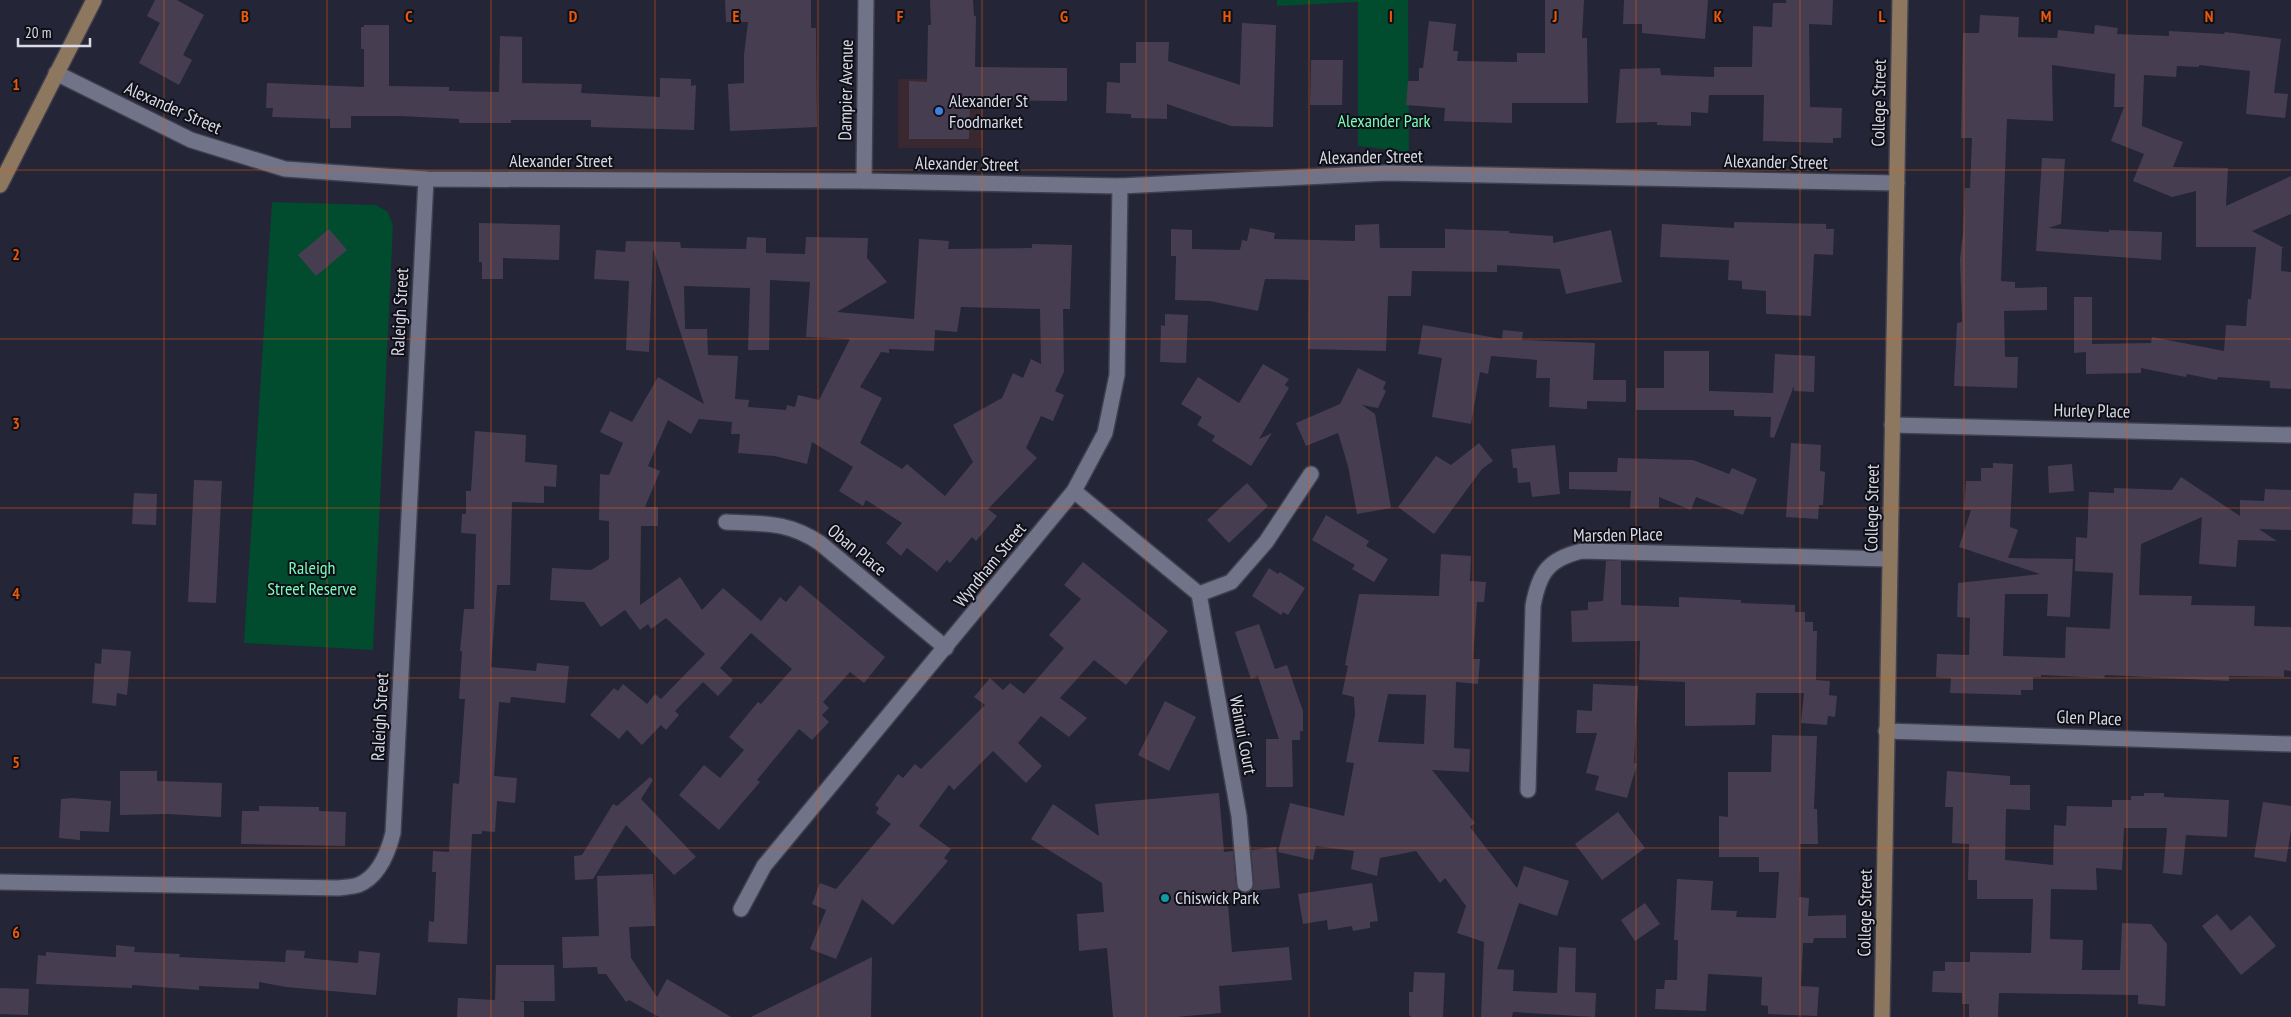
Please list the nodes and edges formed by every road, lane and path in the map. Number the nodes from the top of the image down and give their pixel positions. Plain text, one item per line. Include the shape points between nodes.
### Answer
1 (94, 0) edge
2 (866, 0) edge
3 (1900, 0) edge
4 (56, 73) junction
5 (426, 179) junction
6 (864, 181) junction
7 (1896, 183) junction
8 (0, 185) edge
9 (1120, 186) junction
10 (1892, 425) junction
11 (2291, 435) edge
12 (1311, 474) dead end
13 (1074, 491) junction
14 (726, 522) dead end
15 (1890, 559) junction
16 (1199, 594) junction
17 (946, 648) junction
18 (1886, 731) junction
19 (2291, 744) edge
20 (1528, 790) dead end
21 (0, 882) edge
22 (1244, 884) dead end
23 (741, 909) dead end
24 (1882, 1017) edge

1 - 4 main road
2 - 6 street, Dampier Avenue
3 - 7 main road, College Street
4 - 5 street, Alexander Street via 191,140 285,169
4 - 8 main road
5 - 6 street, Alexander Street
5 - 21 street, Raleigh Street via 393,833 388,854 376,872 359,884 338,888
6 - 9 street, Alexander Street
7 - 9 street, Alexander Street via 1386,174
7 - 10 main road, College Street
9 - 13 street, Wyndham Street via 1117,375 1105,433
10 - 11 street, Hurley Place
10 - 15 main road, College Street
12 - 16 street via 1266,542 1231,582
13 - 16 street
13 - 17 street, Wyndham Street
14 - 17 street, Oban Place via 782,525 804,532
15 - 18 main road, College Street
15 - 20 street, Marsden Place via 1582,551 1564,556 1549,566 1537,583 1533,606
16 - 22 street, Wainui Court via 1239,816
17 - 23 street, Wyndham Street via 764,866
18 - 19 street, Glen Place
18 - 24 main road, College Street

